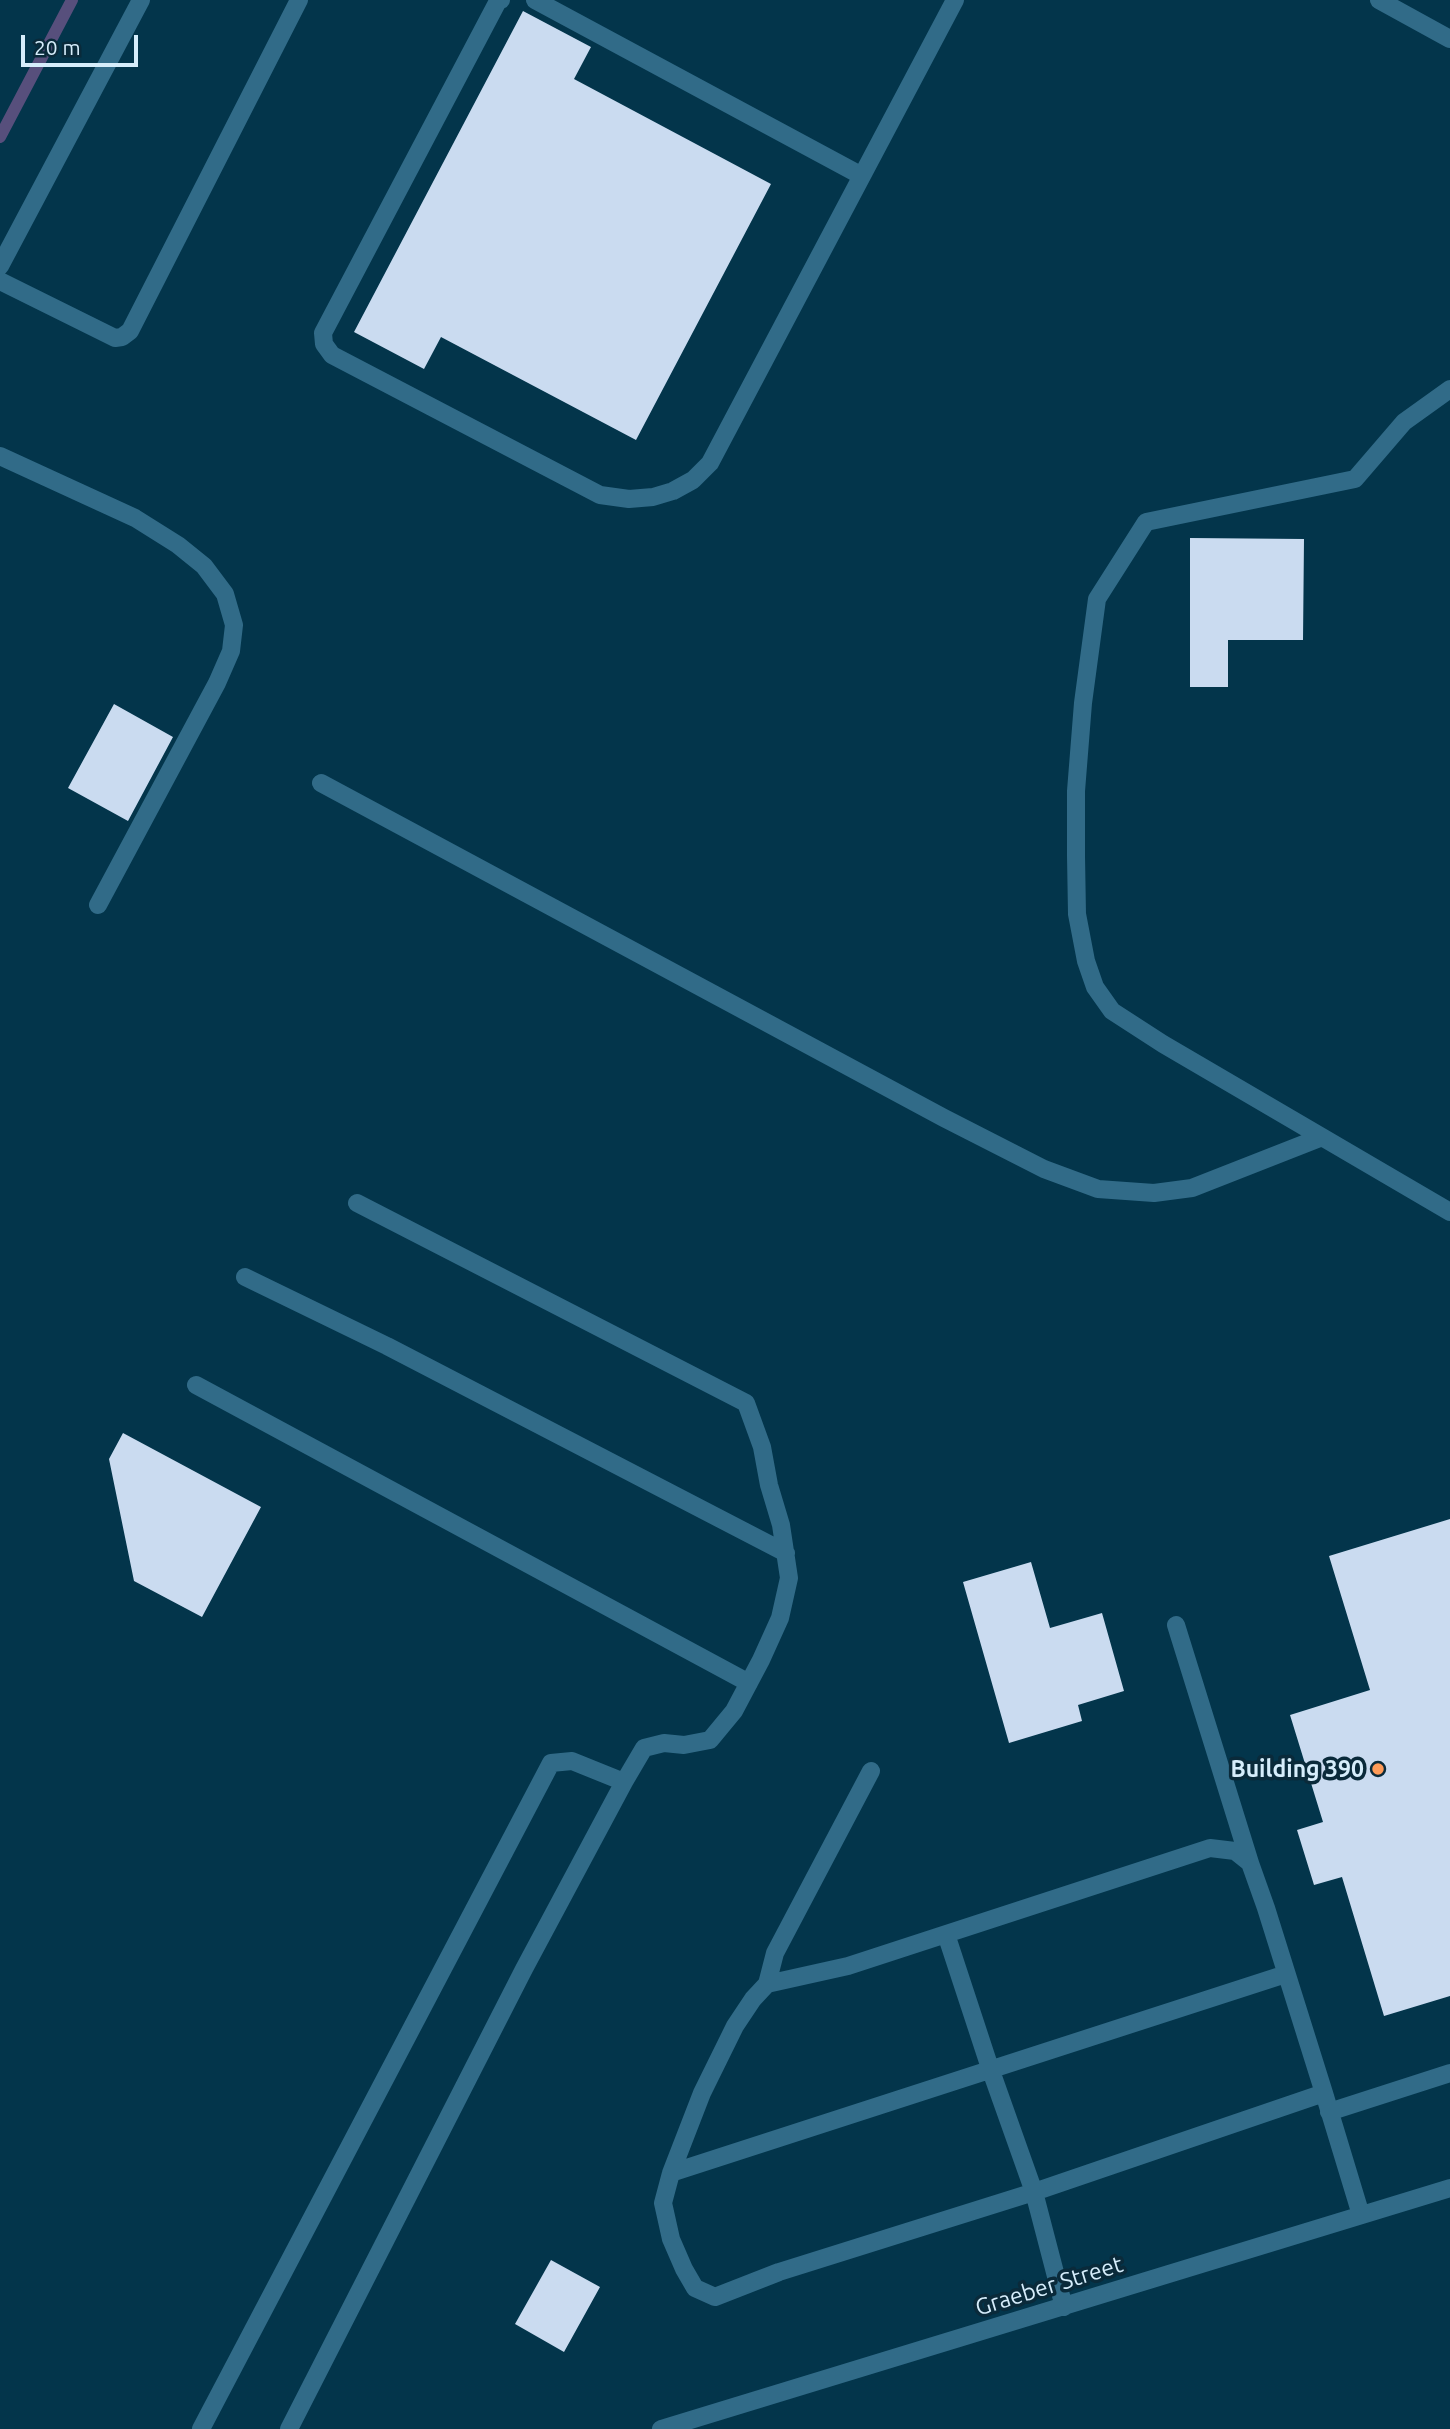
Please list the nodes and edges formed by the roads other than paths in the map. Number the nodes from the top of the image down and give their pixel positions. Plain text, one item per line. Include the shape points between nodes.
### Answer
1 (141, 0) edge
2 (299, 0) edge
3 (501, 0) edge
4 (535, 0) edge
5 (955, 0) edge
6 (1379, 0) edge
7 (1450, 38) edge
8 (862, 176) junction
9 (0, 266) edge
10 (0, 281) edge
11 (1450, 389) edge
12 (0, 456) edge
13 (321, 783) dead end
14 (97, 905) dead end
15 (1322, 1137) junction
16 (357, 1203) dead end
17 (1450, 1212) edge
18 (245, 1277) dead end
19 (196, 1385) dead end
20 (786, 1553) junction
21 (1176, 1625) dead end
22 (749, 1683) junction
23 (871, 1772) dead end
24 (624, 1782) junction
25 (1250, 1863) junction
26 (946, 1934) junction
27 (1286, 1974) junction
28 (767, 1984) junction
29 (990, 2068) junction
30 (1450, 2073) edge
31 (1324, 2093) junction
32 (1329, 2112) junction
33 (671, 2173) junction
34 (1450, 2188) edge
35 (1034, 2192) junction
36 (1361, 2216) junction
37 (1064, 2307) junction
38 (201, 2429) edge
39 (289, 2429) edge
40 (661, 2429) edge

1 - 9 street
2 - 10 street via 130,331 115,338
3 - 8 street via 323,332 324,344 332,355 600,495 653,498 693,480 710,464
4 - 8 street
5 - 8 street
6 - 7 street
11 - 15 street via 1404,422 1355,479 1146,522 1097,599 1083,703 1076,817 1077,914 1095,987 1112,1011 1136,1028
12 - 14 street via 135,518 178,545 204,566 225,594 234,625 217,683
13 - 15 street via 944,1118 1044,1169 1097,1189 1154,1193 1192,1188
15 - 17 street
16 - 20 street via 746,1403 762,1447
18 - 20 street
19 - 22 street
20 - 22 street via 789,1578 780,1618
21 - 25 street
22 - 24 street via 710,1740 644,1748
23 - 28 street via 775,1953
24 - 38 street via 572,1761 551,1763
24 - 39 street
25 - 26 street via 1235,1851 1210,1848
25 - 27 street
26 - 28 street via 848,1966
26 - 29 street
27 - 29 street
27 - 31 street
28 - 33 street via 736,2026 702,2093
29 - 33 street
29 - 35 street
30 - 32 street
31 - 32 street
31 - 35 street
32 - 36 street
33 - 35 street via 663,2203 671,2239 695,2288 715,2297 779,2272
34 - 36 street, Graeber Street
35 - 37 street
36 - 37 street, Graeber Street
37 - 40 street, Graeber Street

